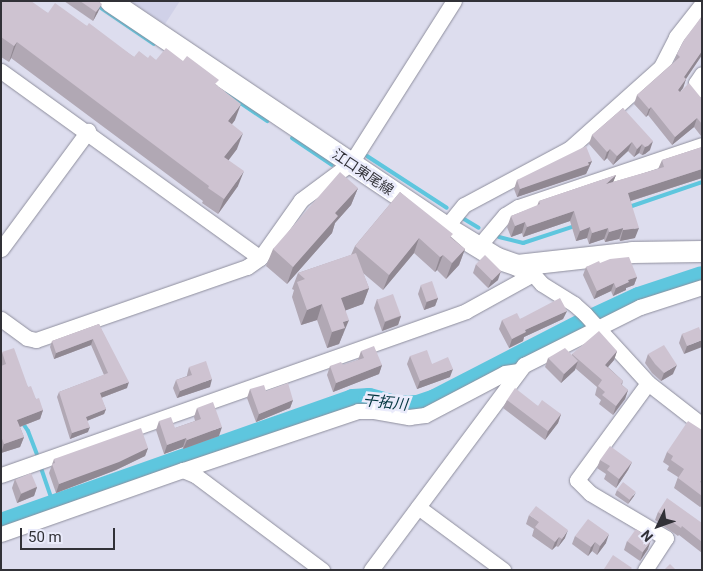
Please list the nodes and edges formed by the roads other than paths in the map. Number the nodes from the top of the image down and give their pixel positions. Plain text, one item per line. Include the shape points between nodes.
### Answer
1 (110, 1) edge
2 (454, 1) edge
3 (702, 4) edge
4 (1, 71) edge
5 (702, 74) edge
6 (702, 90) edge
7 (88, 131) junction
8 (702, 145) edge
9 (351, 164) junction
10 (446, 227) junction
11 (478, 247) junction
12 (1, 250) edge
13 (702, 251) edge
14 (260, 258) junction
15 (531, 269) junction
16 (702, 287) edge
17 (1, 319) edge
18 (597, 327) junction
19 (517, 371) junction
20 (648, 383) junction
21 (702, 425) edge
22 (183, 470) junction
23 (1, 475) edge
24 (418, 507) junction
25 (1, 534) edge
26 (322, 570) edge
27 (371, 570) edge
28 (503, 570) edge
29 (645, 570) edge

1 - 9 main road, 江口東尾線
2 - 9 street
3 - 10 street via 676,37 661,67 569,149 464,205
4 - 7 street
5 - 6 street via 696,83
7 - 12 street
7 - 14 street
8 - 11 street via 518,207 505,214
9 - 10 main road, 江口東尾線
9 - 14 street via 301,200
10 - 11 main road, 江口東尾線
11 - 15 main road, 江口東尾線 via 497,258
13 - 15 main road, 江口東尾線 via 616,253
14 - 17 street via 247,267 36,340 26,338
15 - 18 street via 542,284 568,300
15 - 23 street via 466,310
16 - 18 street via 640,307
18 - 19 street
18 - 20 street
19 - 22 street via 506,373 425,415 409,417 358,411
19 - 24 street
20 - 21 street
20 - 29 street via 577,480 590,493 666,538
22 - 25 street
22 - 26 street
24 - 27 street
24 - 28 street

